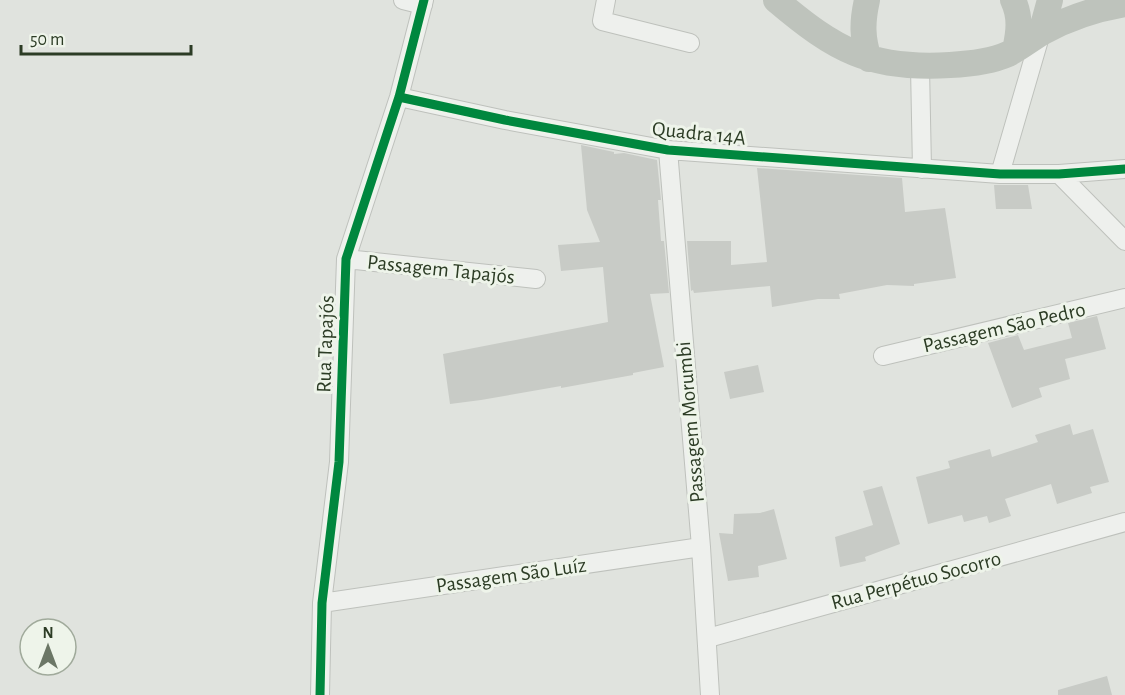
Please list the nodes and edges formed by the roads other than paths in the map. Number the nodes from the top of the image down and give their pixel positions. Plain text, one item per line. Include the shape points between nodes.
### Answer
1 (402, 0) edge
2 (606, 0) edge
3 (776, 0) edge
4 (867, 0) edge
5 (1013, 0) edge
6 (1050, 0) edge
7 (423, 3) edge
8 (1125, 4) edge
9 (1041, 33) junction
10 (690, 43) dead end
11 (1015, 50) junction
12 (869, 59) junction
13 (920, 67) junction
14 (399, 97) junction
15 (668, 150) junction
16 (922, 169) junction
17 (1125, 169) edge
18 (1000, 174) junction
19 (1059, 174) junction
20 (1125, 241) edge
21 (346, 259) junction
22 (536, 279) dead end
23 (1125, 298) edge
24 (883, 356) dead end
25 (1125, 522) edge
26 (701, 547) junction
27 (322, 603) junction
28 (708, 638) junction
29 (320, 695) edge
30 (710, 695) edge

1 - 7 street
2 - 10 street via 602,21
3 - 12 street via 804,24 842,48
4 - 12 street via 862,20
5 - 11 street via 1020,28
6 - 9 street
7 - 14 street, Rua Tapajós
8 - 9 street via 1069,18
9 - 11 street
9 - 18 street
11 - 13 street via 974,63
12 - 13 street
13 - 16 street
14 - 15 street, Quadra 14A
14 - 21 street, Rua Tapajós
15 - 16 street, Quadra 14A
15 - 26 street, Passagem Morumbi
16 - 18 street, Quadra 14A
17 - 19 street, Quadra 14A
18 - 19 street, Quadra 14A
19 - 20 street
21 - 22 street, Passagem Tapajós
21 - 27 street, Rua Tapajós via 339,462
23 - 24 street, Passagem São Pedro
25 - 28 street, Rua Perpétuo Socorro
26 - 27 street, Passagem São Luíz
26 - 28 street, Passagem Morumbi
27 - 29 street, Rua Tapajós
28 - 30 street, Passagem Morumbi

